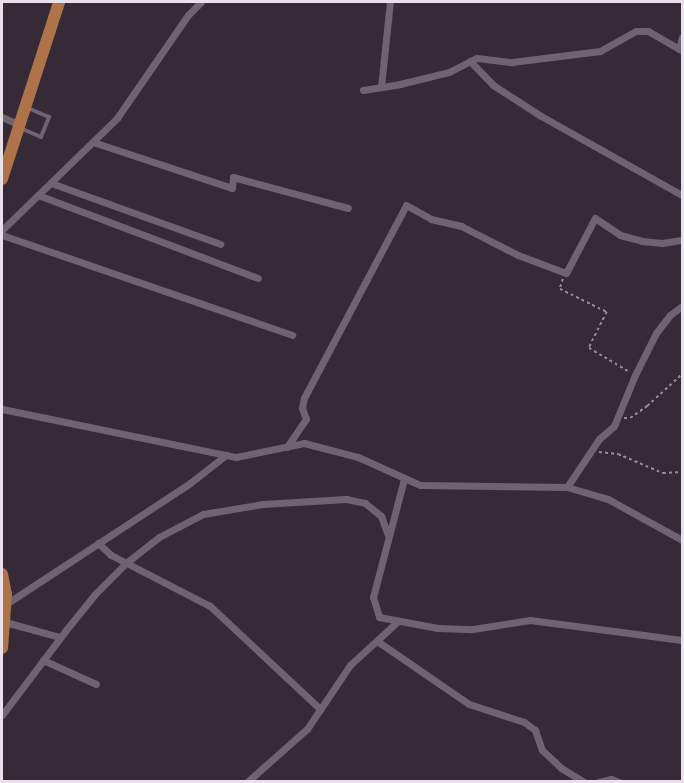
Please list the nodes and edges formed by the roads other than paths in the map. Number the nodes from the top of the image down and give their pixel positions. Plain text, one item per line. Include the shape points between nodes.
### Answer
1 (59, 2) edge
2 (201, 2) edge
3 (390, 2) edge
4 (682, 37) edge
5 (681, 50) edge
6 (470, 61) junction
7 (381, 87) junction
8 (363, 90) dead end
9 (26, 107) junction
10 (2, 117) edge
11 (20, 127) junction
12 (93, 142) junction
13 (2, 179) edge
14 (51, 183) junction
15 (38, 195) junction
16 (682, 195) edge
17 (348, 208) dead end
18 (2, 230) edge
19 (2, 235) edge
20 (682, 240) edge
21 (220, 244) dead end
22 (258, 278) dead end
23 (682, 306) edge
24 (292, 335) dead end
25 (2, 409) edge
26 (287, 447) junction
27 (226, 455) junction
28 (404, 479) junction
29 (567, 487) junction
30 (388, 535) junction
31 (682, 540) edge
32 (98, 543) junction
33 (126, 563) junction
34 (2, 574) edge
35 (6, 604) junction
36 (398, 621) junction
37 (5, 622) junction
38 (60, 637) junction
39 (682, 640) edge
40 (377, 641) junction
41 (2, 648) edge
42 (43, 660) junction
43 (96, 684) dead end
44 (320, 709) junction
45 (2, 715) edge
46 (247, 782) edge
47 (584, 782) edge
48 (599, 782) edge
49 (619, 782) edge

1 - 9 highway
2 - 12 street via 117,118
3 - 7 street
4 - 5 street
5 - 6 street via 643,30 600,51 512,62 477,58
6 - 7 street via 449,72
6 - 16 street via 493,84 541,116
7 - 8 street
9 - 11 highway
9 - 11 lane via 49,117 41,137
10 - 11 street
11 - 13 highway
12 - 14 street
12 - 17 street via 232,188 233,177
14 - 15 street
14 - 21 street
15 - 18 street
15 - 22 street
19 - 24 street
20 - 26 street via 642,241 620,235 595,218 566,273 405,205 304,398 306,419
23 - 29 street via 656,333 614,426 599,439
25 - 27 street
26 - 27 street via 248,457
26 - 28 street via 304,442 358,457
27 - 32 street
28 - 29 street via 420,485
28 - 30 street
29 - 31 street via 608,499
30 - 33 street via 381,516 365,503 346,499 262,504 203,514 159,537
30 - 36 street via 373,597 379,617
32 - 33 street
32 - 35 street
33 - 38 street
33 - 44 street via 210,606
34 - 35 highway
35 - 37 highway
36 - 39 street via 473,629 530,620
36 - 40 street
37 - 38 street
37 - 41 highway
38 - 42 street
40 - 44 street via 350,665
40 - 47 street via 469,704 524,722 535,730 542,750
42 - 43 street
42 - 45 street
44 - 46 street via 307,729
48 - 49 street via 611,778

